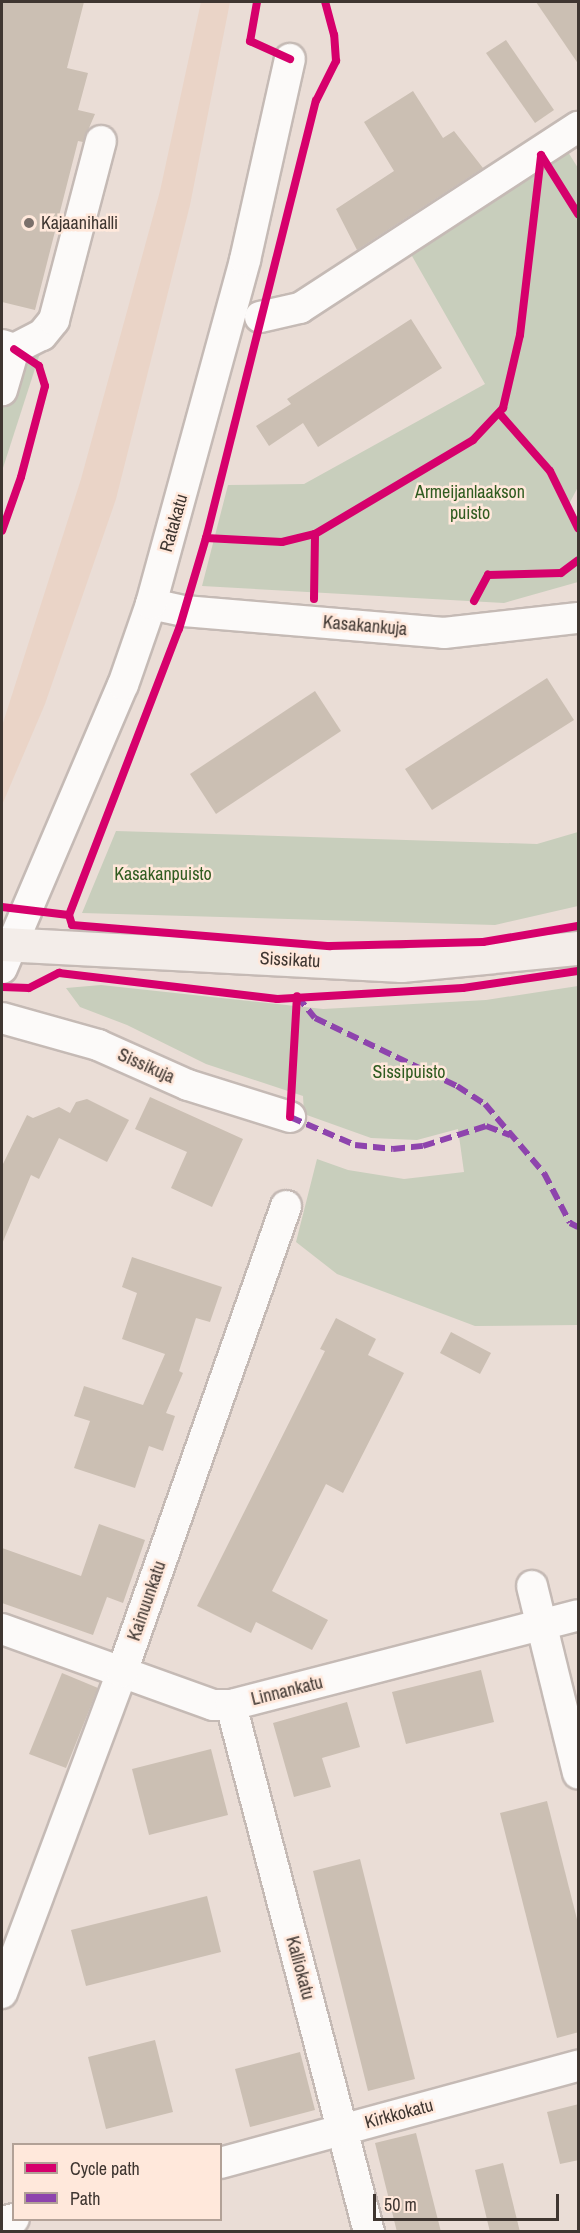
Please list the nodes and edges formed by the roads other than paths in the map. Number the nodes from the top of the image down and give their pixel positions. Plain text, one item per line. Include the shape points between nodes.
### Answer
1 (290, 59) dead end
2 (579, 128) edge
3 (101, 141) dead end
4 (260, 317) dead end
5 (8, 347) edge
6 (2, 390) edge
7 (151, 604) junction
8 (579, 618) edge
9 (579, 948) edge
10 (5, 952) edge
11 (2, 1018) edge
12 (290, 1117) dead end
13 (286, 1206) dead end
14 (532, 1586) dead end
15 (579, 1616) edge
16 (541, 1625) junction
17 (2, 1629) edge
18 (122, 1672) junction
19 (231, 1705) junction
20 (579, 1773) edge
21 (2, 1993) edge
22 (579, 2066) edge
23 (342, 2130) junction
24 (222, 2162) edge
25 (369, 2232) edge

1 - 7 street, Ratakatu via 245,260
2 - 4 street via 300,308
3 - 5 street via 54,320 42,335
5 - 6 street
7 - 8 street, Kasakankuja via 184,611 444,633
7 - 10 street, Ratakatu via 123,685
9 - 10 main road, Sissikatu via 401,965
11 - 12 street, Sissikuja via 98,1045 188,1085
13 - 18 street, Kainuunkatu
14 - 16 street
15 - 16 street, Linnankatu
16 - 19 street, Linnankatu
16 - 20 street
17 - 18 street, Linnankatu
18 - 19 street, Linnankatu via 213,1706
18 - 21 street, Kainuunkatu
19 - 23 street, Kalliokatu
22 - 23 street, Kirkkokatu
23 - 24 street, Kirkkokatu
23 - 25 street, Kalliokatu

